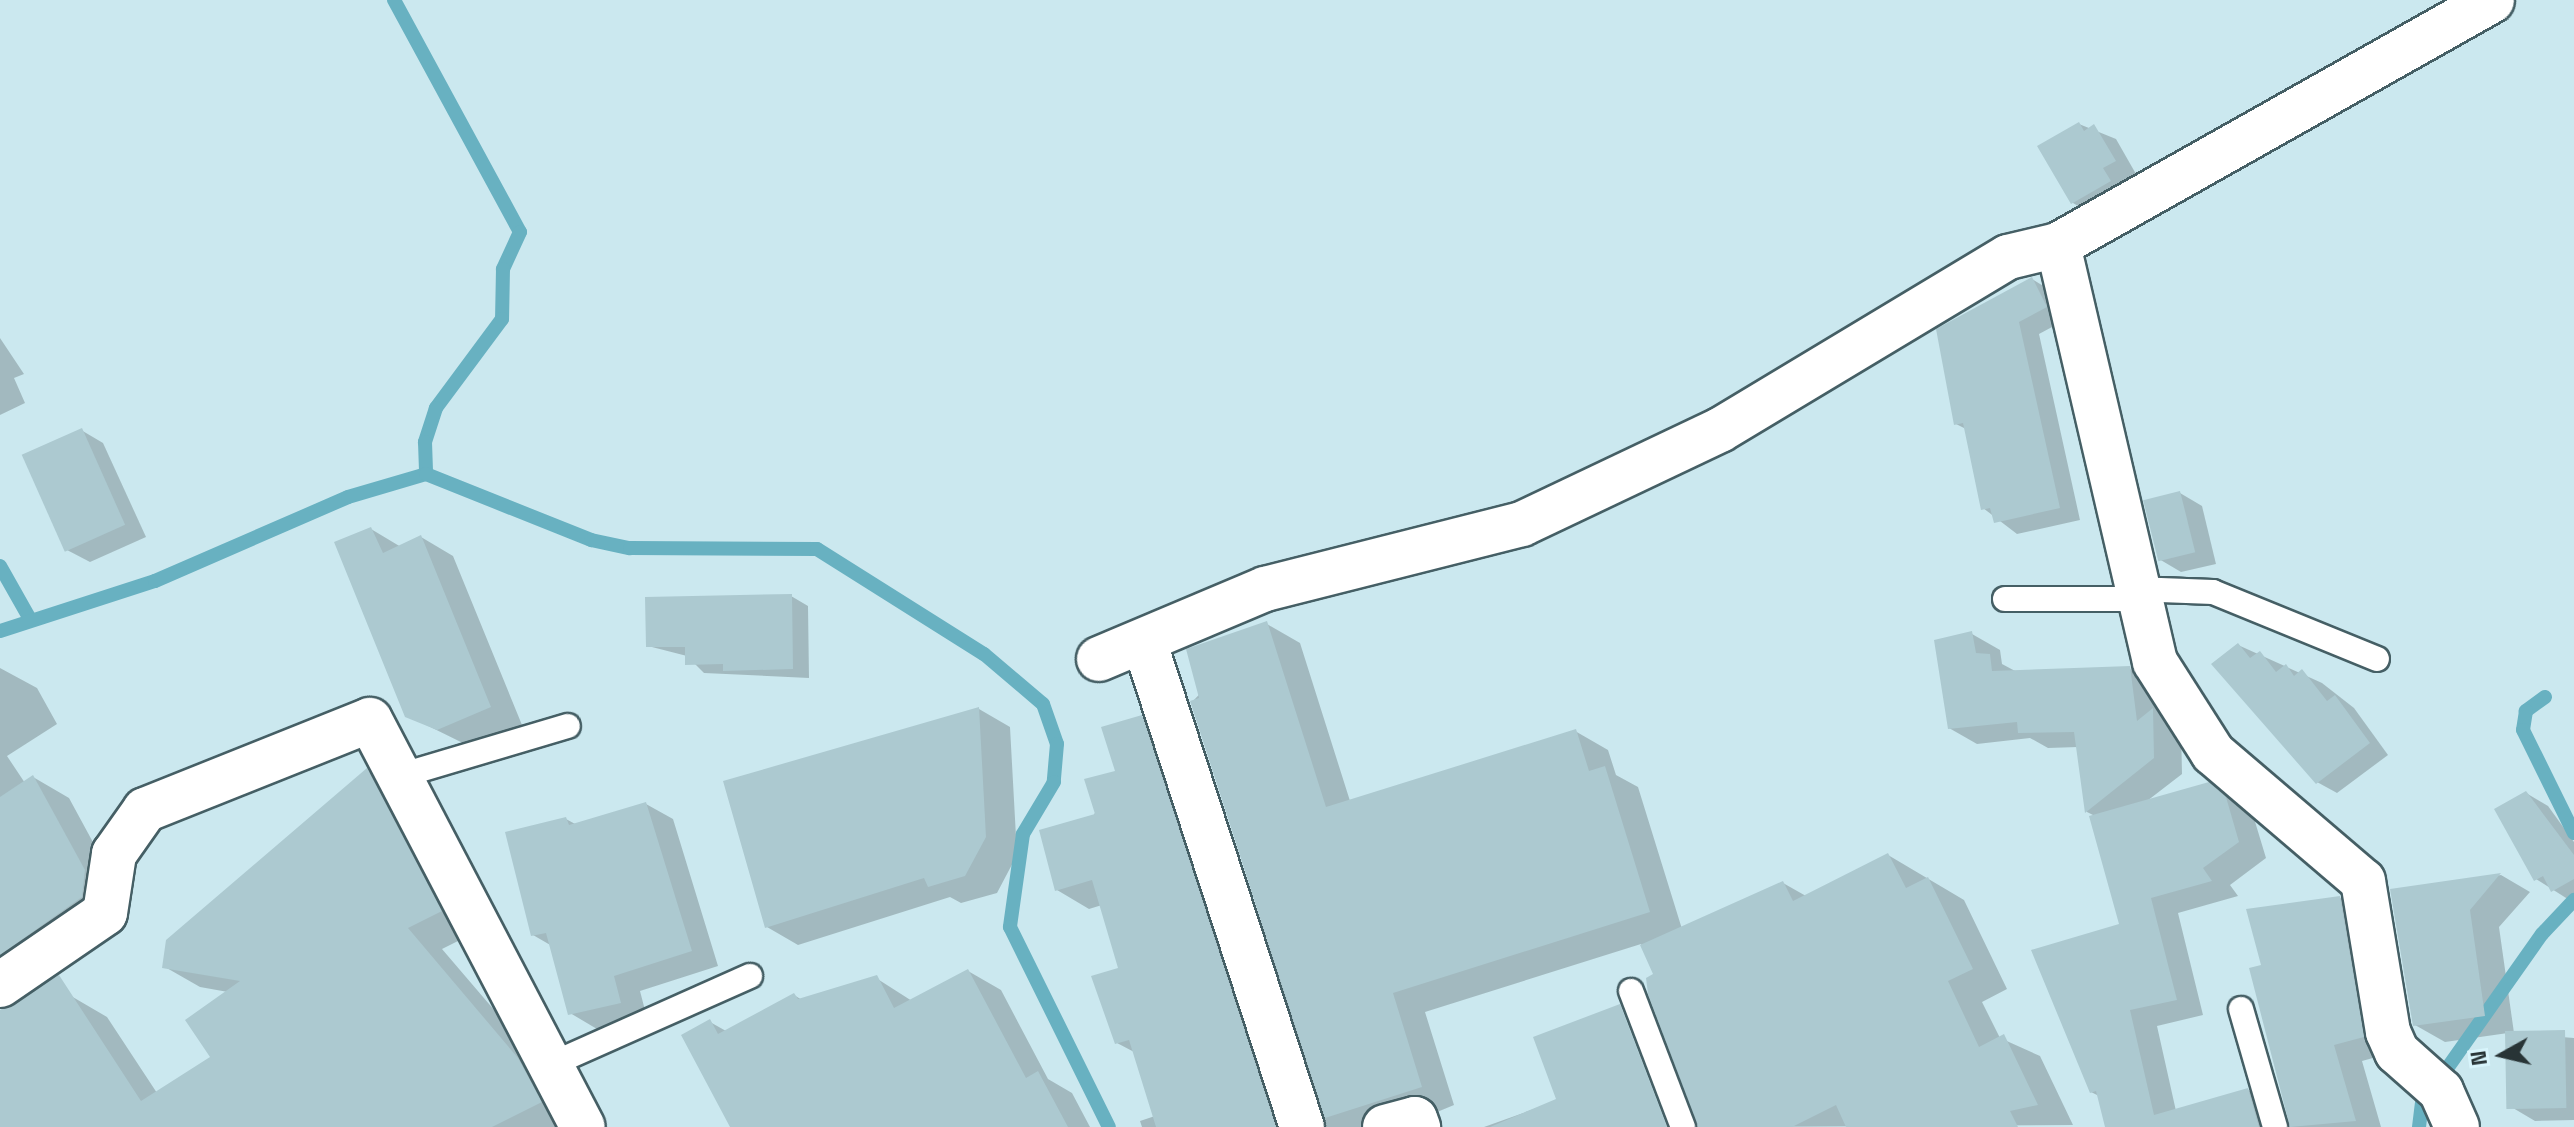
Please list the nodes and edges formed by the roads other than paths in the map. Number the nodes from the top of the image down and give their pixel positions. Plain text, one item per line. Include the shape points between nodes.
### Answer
1 (2492, 0) edge
2 (2058, 245) junction
3 (2135, 594) junction
4 (2005, 599) dead end
5 (1144, 641) junction
6 (1099, 659) dead end
7 (2377, 659) dead end
8 (568, 726) dead end
9 (399, 776) junction
10 (750, 976) dead end
11 (0, 985) edge
12 (1631, 991) dead end
13 (2241, 1009) dead end
14 (550, 1065) junction
15 (583, 1127) edge
16 (1302, 1127) edge
17 (1385, 1127) edge
18 (1418, 1127) edge
19 (1683, 1127) edge
20 (2275, 1127) edge
21 (2457, 1127) edge

1 - 2 street
2 - 3 street
2 - 5 street via 2008,257 1720,430 1522,524 1265,589
3 - 4 lane
3 - 7 lane via 2213,592
3 - 21 street via 2155,662 2213,753 2363,881 2388,1032 2397,1052 2441,1091
5 - 6 street
5 - 16 street
8 - 9 lane
9 - 11 street via 370,720 145,810 114,854 105,913
9 - 14 street
10 - 14 lane
12 - 19 lane
13 - 20 lane
14 - 15 street
17 - 18 street via 1415,1119

